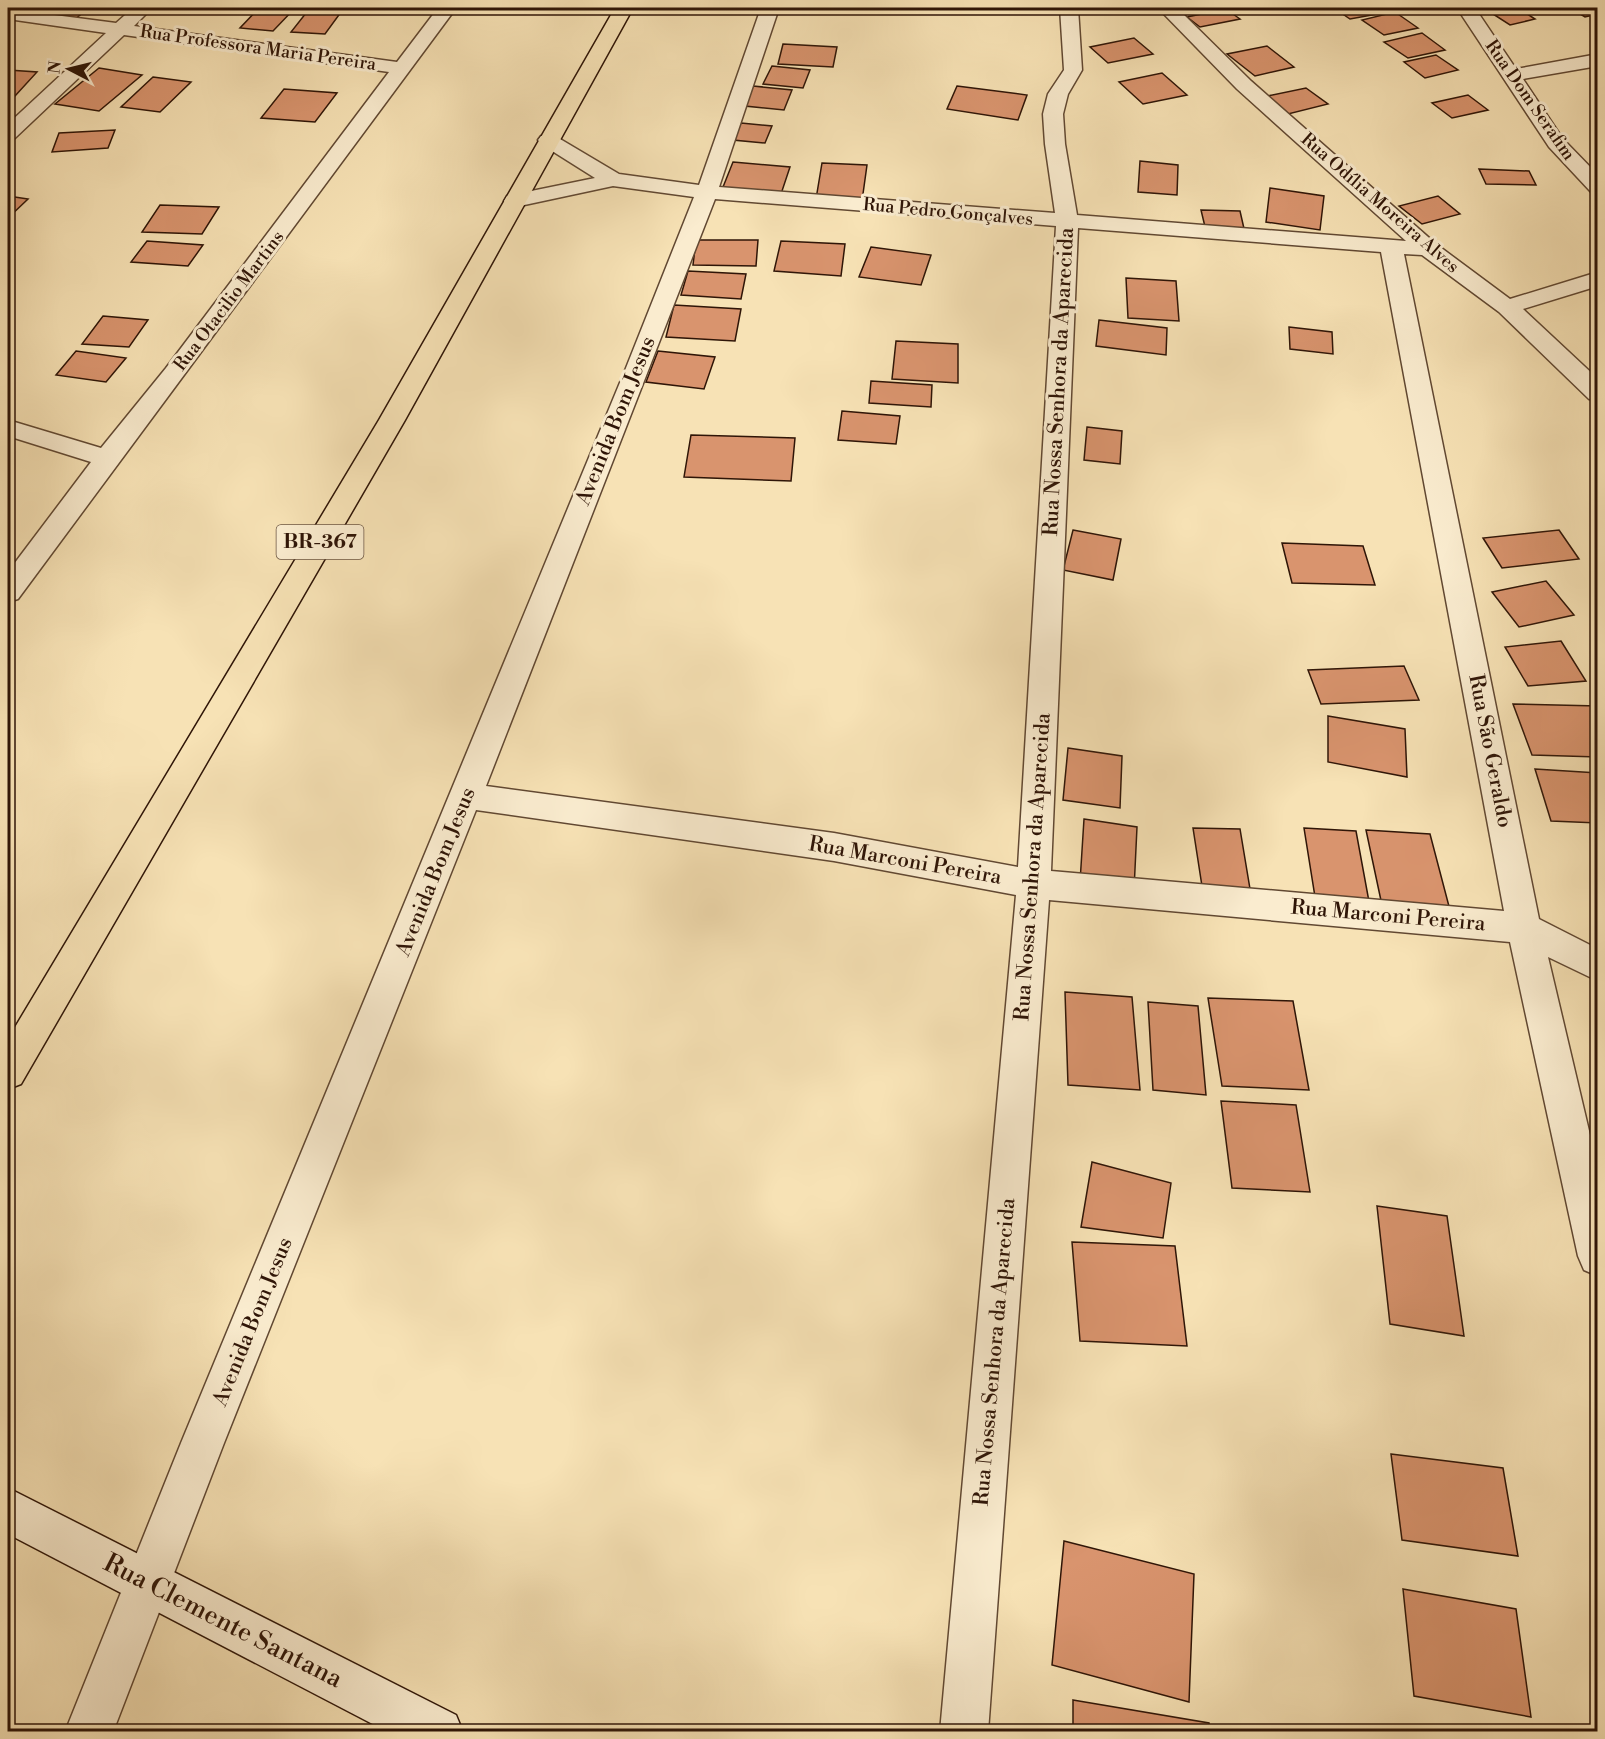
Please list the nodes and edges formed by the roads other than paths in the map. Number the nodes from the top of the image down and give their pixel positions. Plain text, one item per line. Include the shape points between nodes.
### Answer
1 (143, 8) edge
2 (447, 8) edge
3 (624, 8) edge
4 (770, 8) edge
5 (1069, 8) edge
6 (1167, 8) edge
7 (1466, 8) edge
8 (8, 14) edge
9 (120, 29) junction
10 (1598, 60) edge
11 (401, 68) junction
12 (1512, 75) junction
13 (8, 134) edge
14 (548, 140) junction
15 (613, 180) junction
16 (1598, 189) edge
17 (707, 192) junction
18 (515, 201) junction
19 (1067, 222) junction
20 (1391, 245) junction
21 (1428, 249) junction
22 (1598, 279) edge
23 (1507, 307) junction
24 (1598, 393) edge
25 (8, 428) edge
26 (107, 458) junction
27 (8, 592) edge
28 (467, 796) junction
29 (1034, 884) junction
30 (1524, 928) junction
31 (1598, 966) edge
32 (8, 1072) edge
33 (1598, 1256) edge
34 (8, 1510) edge
35 (147, 1582) junction
36 (89, 1731) edge
37 (439, 1731) edge
38 (964, 1731) edge

1 - 9 street
2 - 11 street, Rua Otacilio Martins
3 - 14 highway, BR-367
4 - 17 street, Avenida Bom Jesus
5 - 19 street, Rua Nossa Senhora da Aparecida via 1073,70 1058,94 1053,114
6 - 21 street, Rua Odília Moreira Alves via 1244,85
7 - 12 street, Rua Dom Serafim
8 - 9 street, Rua Professora Maria Pereira
9 - 11 street, Rua Professora Maria Pereira
9 - 13 street
10 - 12 street
11 - 26 street, Rua Otacilio Martins via 175,373
12 - 16 street, Rua Dom Serafim via 1556,143
14 - 15 street, Rua Pedro Gonçalves
14 - 18 highway, BR-367
15 - 17 street, Rua Pedro Gonçalves
15 - 18 street, Rua Pedro Gonçalves
17 - 19 street, Rua Pedro Gonçalves
17 - 28 street, Avenida Bom Jesus
18 - 32 highway, BR-367 via 392,420
19 - 20 street, Rua Pedro Gonçalves
19 - 29 street, Rua Nossa Senhora da Aparecida
20 - 21 street, Rua Pedro Gonçalves
20 - 30 street, Rua São Geraldo
21 - 23 street, Rua Odília Moreira Alves
22 - 23 street
23 - 24 street, Rua Odília Moreira Alves
25 - 26 street
26 - 27 street, Rua Otacilio Martins
28 - 29 street, Rua Marconi Pereira via 834,847
28 - 35 street, Avenida Bom Jesus
29 - 30 street, Rua Marconi Pereira
29 - 38 street, Rua Nossa Senhora da Aparecida
30 - 31 street
30 - 33 street, Rua São Geraldo
34 - 35 street, Rua Clemente Santana
35 - 36 street, Avenida Bom Jesus
35 - 37 street, Rua Clemente Santana

